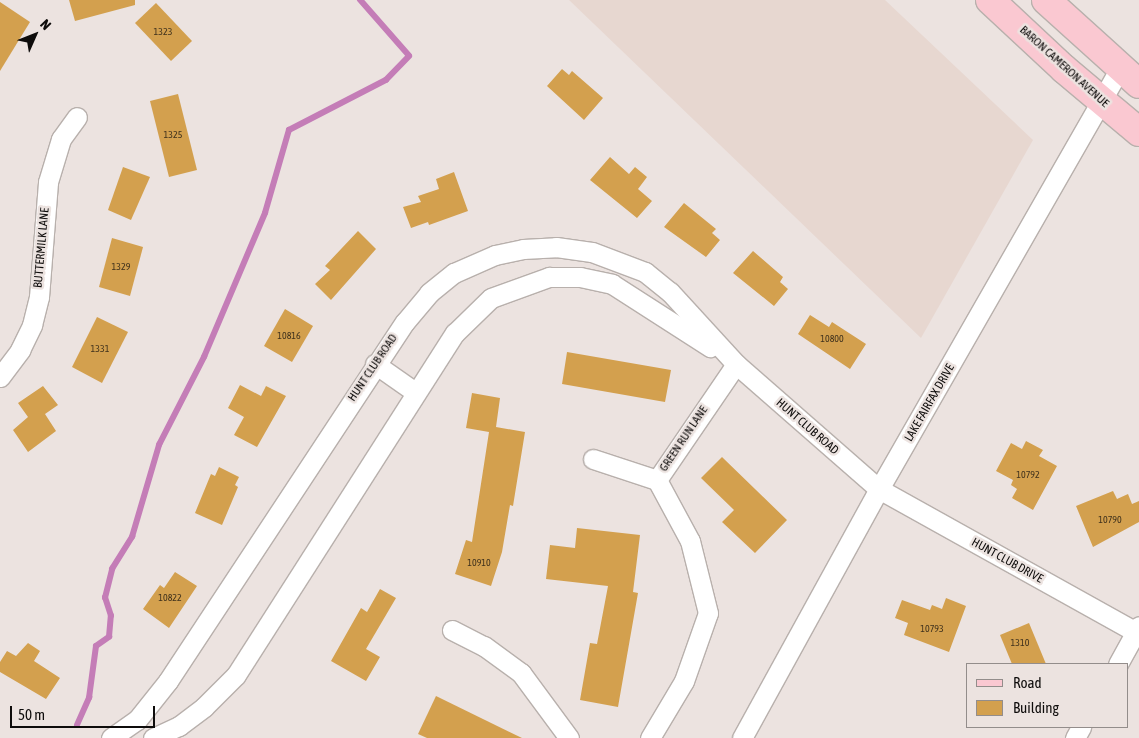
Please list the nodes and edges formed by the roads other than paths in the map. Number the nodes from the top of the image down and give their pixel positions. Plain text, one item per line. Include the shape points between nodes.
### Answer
1 (990, 0) edge
2 (1046, 0) edge
3 (1130, 77) edge
4 (1101, 101) junction
5 (76, 117) dead end
6 (1139, 132) edge
7 (375, 364) junction
8 (736, 364) junction
9 (0, 377) edge
10 (416, 392) junction
11 (593, 459) dead end
12 (657, 480) junction
13 (879, 489) junction
14 (1137, 629) edge
15 (452, 630) dead end
16 (1119, 663) edge
17 (111, 738) edge
18 (153, 738) edge
19 (569, 738) edge
20 (650, 738) edge
21 (742, 738) edge

1 - 4 main road, BARON CAMERON AVENUE
2 - 3 main road
3 - 4 street, LAKE FAIRFAX DRIVE
4 - 6 main road, BARON CAMERON AVENUE
4 - 13 street, LAKE FAIRFAX DRIVE
5 - 9 street, BUTTERMILK LANE via 61,139 48,182 39,297 32,325 20,350
7 - 8 street, HUNT CLUB ROAD via 429,293 454,273 495,255 556,247 592,252 645,272 670,292
7 - 10 street
7 - 17 street, HUNT CLUB ROAD via 168,681 138,720
8 - 10 street, HUNT CLUB ROAD via 612,284 580,277 549,276 509,289 474,311 455,333
8 - 12 street, GREEN RUN LANE
8 - 13 street, HUNT CLUB ROAD
10 - 18 street, HUNT CLUB ROAD via 236,675 204,707 179,726
11 - 12 street
12 - 20 street, GREEN RUN LANE via 690,541 708,613 684,681
13 - 14 street, HUNT CLUB DRIVE
13 - 21 street, LAKE FAIRFAX DRIVE
14 - 16 street
15 - 19 street via 484,646 521,673

